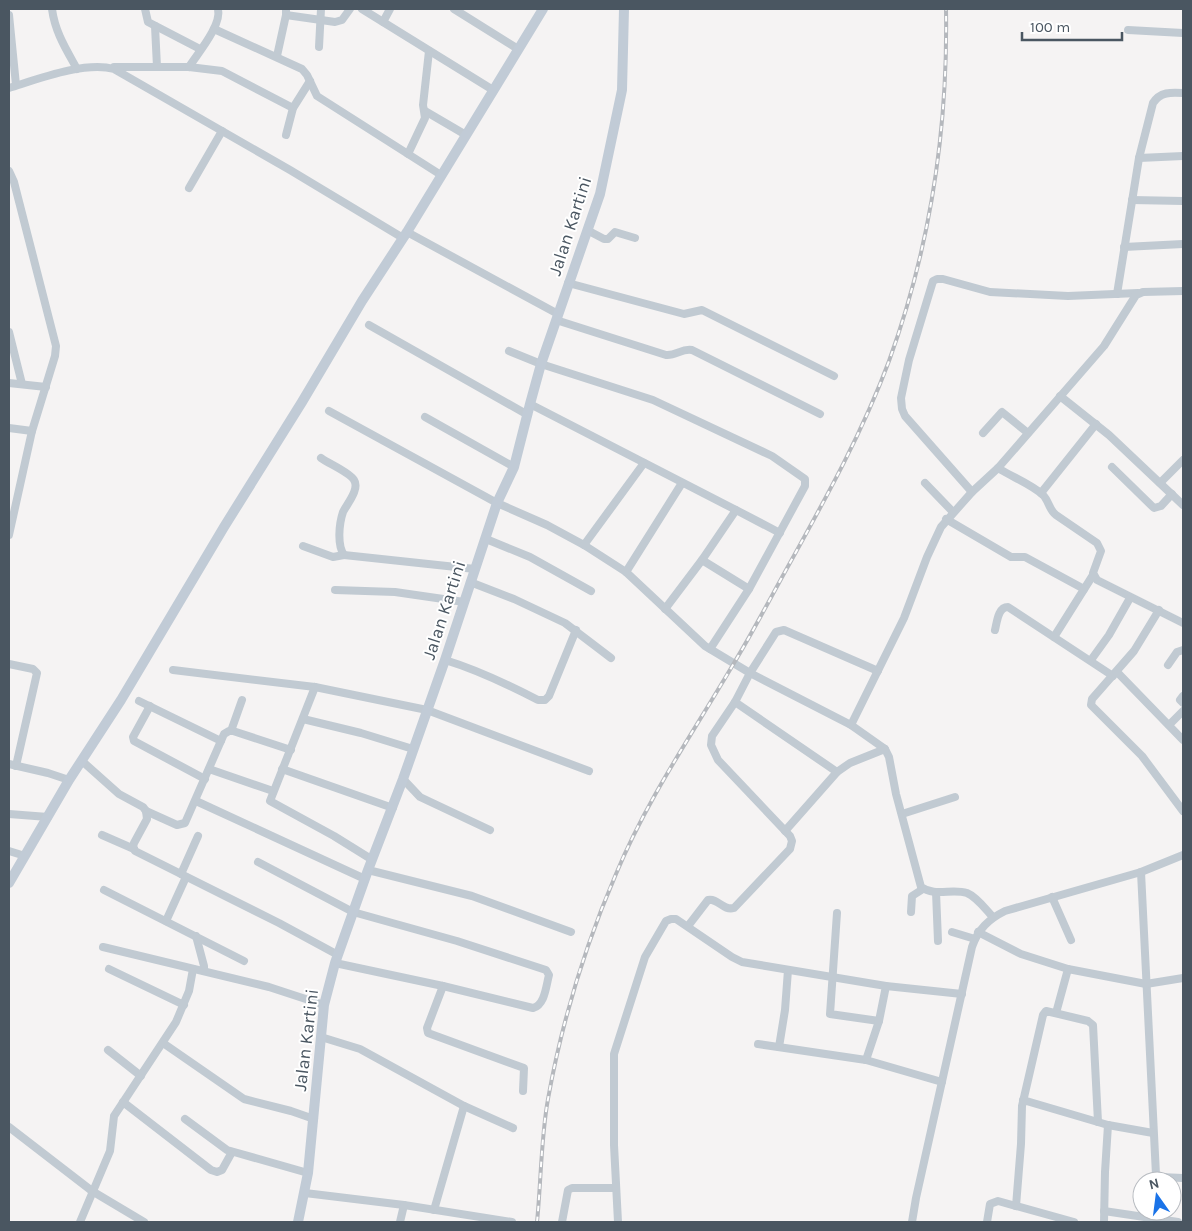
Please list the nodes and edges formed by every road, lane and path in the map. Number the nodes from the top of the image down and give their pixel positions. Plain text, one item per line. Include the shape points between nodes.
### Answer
1 (52, 9) edge
2 (145, 9) edge
3 (218, 9) edge
4 (321, 9) edge
5 (350, 9) edge
6 (363, 9) edge
7 (390, 9) edge
8 (454, 9) edge
9 (543, 9) edge
10 (624, 9) edge
11 (286, 12) edge
12 (9, 15) edge
13 (320, 19) junction
14 (383, 22) junction
15 (155, 26) junction
16 (214, 29) junction
17 (1128, 30) dead end
18 (1183, 33) edge
19 (319, 47) dead end
20 (200, 49) junction
21 (518, 49) junction
22 (430, 50) junction
23 (277, 56) junction
24 (110, 67) junction
25 (157, 67) junction
26 (189, 67) junction
27 (78, 69) junction
28 (310, 81) junction
29 (13, 86) edge
30 (493, 90) junction
31 (1183, 93) edge
32 (293, 108) junction
33 (425, 111) junction
34 (222, 130) junction
35 (286, 135) dead end
36 (466, 135) junction
37 (408, 154) junction
38 (1183, 156) edge
39 (1139, 158) junction
40 (9, 171) edge
41 (441, 175) junction
42 (189, 188) dead end
43 (1132, 200) junction
44 (1183, 200) edge
45 (587, 230) junction
46 (405, 235) junction
47 (635, 238) dead end
48 (1183, 244) edge
49 (1124, 247) junction
50 (568, 283) junction
51 (1183, 291) edge
52 (1138, 293) junction
53 (1117, 294) junction
54 (557, 317) junction
55 (369, 326) dead end
56 (9, 332) edge
57 (509, 351) dead end
58 (542, 364) junction
59 (834, 376) dead end
60 (9, 382) edge
61 (22, 384) junction
62 (46, 386) junction
63 (1060, 396) junction
64 (530, 404) junction
65 (328, 411) dead end
66 (820, 414) dead end
67 (528, 415) junction
68 (425, 417) dead end
69 (1096, 424) junction
70 (9, 428) edge
71 (32, 431) junction
72 (983, 433) dead end
73 (1028, 433) junction
74 (321, 458) dead end
75 (1183, 460) edge
76 (644, 464) junction
77 (1112, 467) dead end
78 (514, 468) junction
79 (998, 468) junction
80 (682, 483) junction
81 (925, 483) dead end
82 (1160, 483) junction
83 (972, 492) junction
84 (1041, 493) junction
85 (1172, 494) junction
86 (497, 502) junction
87 (1183, 505) edge
88 (736, 510) junction
89 (953, 512) junction
90 (946, 519) junction
91 (780, 533) junction
92 (9, 536) edge
93 (486, 540) junction
94 (584, 545) junction
95 (303, 546) dead end
96 (344, 555) junction
97 (702, 560) junction
98 (475, 569) junction
99 (626, 572) junction
100 (1093, 575) junction
101 (470, 582) junction
102 (750, 589) junction
103 (1084, 589) junction
104 (335, 590) dead end
105 (591, 590) dead end
106 (1130, 598) junction
107 (464, 602) junction
108 (665, 609) junction
109 (1159, 610) junction
110 (1183, 623) edge
111 (576, 630) junction
112 (995, 630) dead end
113 (1054, 637) junction
114 (710, 649) junction
115 (1183, 650) edge
116 (611, 658) dead end
117 (445, 660) junction
118 (1091, 660) junction
119 (9, 664) edge
120 (1168, 665) dead end
121 (173, 670) dead end
122 (878, 671) junction
123 (750, 672) junction
124 (1115, 674) junction
125 (315, 686) junction
126 (1183, 696) edge
127 (242, 700) dead end
128 (139, 701) dead end
129 (735, 702) junction
130 (1183, 703) edge
131 (150, 706) junction
132 (428, 710) junction
133 (1183, 711) edge
134 (303, 719) junction
135 (1169, 725) junction
136 (851, 726) junction
137 (231, 731) junction
138 (1183, 740) edge
139 (221, 741) junction
140 (413, 749) junction
141 (885, 749) junction
142 (291, 750) junction
143 (82, 761) junction
144 (13, 765) edge
145 (209, 769) junction
146 (282, 769) junction
147 (590, 771) dead end
148 (837, 772) junction
149 (403, 779) junction
150 (69, 780) junction
151 (205, 780) junction
152 (272, 791) junction
153 (955, 797) dead end
154 (196, 801) junction
155 (393, 808) junction
156 (146, 811) junction
157 (1183, 811) edge
158 (9, 814) edge
159 (902, 814) junction
160 (48, 817) junction
161 (490, 830) dead end
162 (785, 831) junction
163 (102, 835) dead end
164 (198, 836) dead end
165 (134, 849) junction
166 (9, 851) edge
167 (1183, 855) edge
168 (25, 856) junction
169 (372, 860) junction
170 (258, 862) dead end
171 (1141, 872) junction
172 (366, 874) junction
173 (184, 875) junction
174 (9, 883) edge
175 (923, 888) junction
176 (104, 890) dead end
177 (936, 892) junction
178 (1052, 897) junction
179 (353, 912) junction
180 (911, 912) dead end
181 (837, 913) dead end
182 (993, 917) junction
183 (166, 921) junction
184 (688, 926) junction
185 (572, 932) dead end
186 (952, 932) dead end
187 (196, 936) junction
188 (977, 936) junction
189 (1071, 940) dead end
190 (938, 941) dead end
191 (103, 947) dead end
192 (336, 959) junction
193 (244, 961) dead end
194 (109, 969) dead end
195 (193, 969) junction
196 (1068, 969) junction
197 (788, 970) junction
198 (204, 972) junction
199 (832, 977) junction
200 (1183, 978) edge
201 (1146, 984) junction
202 (443, 986) junction
203 (886, 986) junction
204 (962, 994) junction
205 (184, 1005) junction
206 (324, 1005) junction
207 (1056, 1013) junction
208 (879, 1021) junction
209 (321, 1037) junction
210 (163, 1043) junction
211 (758, 1044) dead end
212 (779, 1047) junction
213 (108, 1050) dead end
214 (866, 1060) junction
215 (141, 1076) junction
216 (942, 1082) junction
217 (523, 1091) dead end
218 (1023, 1100) junction
219 (123, 1102) junction
220 (464, 1106) junction
221 (185, 1119) dead end
222 (314, 1119) junction
223 (1098, 1122) junction
224 (1108, 1125) junction
225 (9, 1127) edge
226 (512, 1128) dead end
227 (1153, 1133) junction
228 (232, 1152) junction
229 (308, 1172) junction
230 (1183, 1178) edge
231 (616, 1188) junction
232 (92, 1191) junction
233 (304, 1193) junction
234 (404, 1205) junction
235 (1016, 1206) junction
236 (434, 1210) junction
237 (1104, 1211) junction
238 (80, 1222) edge
239 (144, 1222) edge
240 (298, 1222) edge
241 (400, 1222) edge
242 (512, 1222) edge
243 (562, 1222) edge
244 (618, 1222) edge
245 (912, 1222) edge
246 (987, 1222) edge
247 (1074, 1222) edge
248 (1104, 1222) edge
249 (1178, 1222) edge

1 - 27 street via 56,29
2 - 15 street via 146,21
3 - 16 street via 219,17
4 - 13 street
5 - 13 street via 339,21
6 - 14 street
7 - 14 street
8 - 21 street
9 - 21 street
10 - 45 street, Jalan Kartini via 620,98 602,188
11 - 13 street
11 - 23 street
12 - 29 street
13 - 19 street
14 - 22 street
15 - 20 street
15 - 25 street
16 - 20 street
16 - 23 street
17 - 18 street
20 - 26 street
21 - 30 street
22 - 30 street
22 - 33 street
23 - 28 street via 305,71
24 - 25 street
24 - 27 street
24 - 34 street
25 - 26 street
26 - 32 street via 225,72
27 - 29 street
28 - 32 street
28 - 37 street via 320,98
30 - 36 street
31 - 39 street via 1158,96 1152,103
32 - 35 street
33 - 36 street
33 - 37 street via 424,121
34 - 42 street
34 - 46 street
36 - 41 street
37 - 41 street
38 - 39 street
39 - 43 street
40 - 62 street via 17,191 56,346
41 - 46 street
43 - 44 street
43 - 49 street
45 - 47 street via 604,239 616,232
45 - 50 street, Jalan Kartini
46 - 54 street
46 - 143 street
48 - 49 street
49 - 53 street
50 - 54 street, Jalan Kartini
50 - 59 street via 684,314 702,310
51 - 52 street
52 - 53 street
52 - 63 street via 1104,346
53 - 83 street via 1068,296 990,292 943,279 933,281 909,360 901,398 902,409
54 - 58 street, Jalan Kartini
54 - 66 street via 666,355 692,350
55 - 67 street
56 - 61 street
57 - 58 street
58 - 64 street, Jalan Kartini
58 - 91 street via 648,397 772,456 804,477 805,486
60 - 61 street
61 - 62 street
62 - 71 street
63 - 69 street
63 - 73 street
64 - 67 street, Jalan Kartini
64 - 76 street
65 - 86 street
67 - 78 street, Jalan Kartini
68 - 78 street
69 - 82 street
69 - 84 street
70 - 71 street
71 - 92 street
72 - 73 street via 1002,412
73 - 79 street
74 - 96 street via 349,475 356,485 341,523 340,546
75 - 82 street
76 - 80 street
76 - 94 street
77 - 85 street via 1154,508 1161,506
78 - 86 street, Jalan Kartini
79 - 83 street
79 - 84 street
80 - 88 street
80 - 99 street
81 - 89 street
82 - 85 street
83 - 89 street
84 - 100 street via 1056,515 1099,545 1100,554
85 - 87 street
86 - 93 street, Jalan Kartini
86 - 94 street
88 - 91 street
88 - 97 street
89 - 90 street
90 - 103 street via 1011,557 1025,557
90 - 122 street via 936,535 904,618
91 - 102 street
93 - 98 street, Jalan Kartini
93 - 105 street via 530,557
94 - 99 street
95 - 96 street via 333,557
96 - 98 street
97 - 102 street
97 - 108 street
98 - 101 street, Jalan Kartini
99 - 108 street
100 - 103 street
100 - 106 street
101 - 107 street, Jalan Kartini
101 - 111 street via 523,603
102 - 114 street
103 - 113 street
104 - 107 street via 395,592
106 - 109 street
106 - 118 street
107 - 117 street, Jalan Kartini
108 - 114 street
109 - 110 street
109 - 124 street via 1138,646
111 - 116 street
111 - 117 street via 545,700 538,700 493,677
112 - 113 street via 1001,609 1006,606
113 - 118 street
114 - 123 street
115 - 120 street via 1177,652
117 - 132 street, Jalan Kartini
118 - 124 street
119 - 144 street via 33,668 37,676
121 - 125 street
122 - 123 street via 784,630 776,632
122 - 136 street
123 - 129 street
123 - 136 street
124 - 135 street
124 - 157 street via 1092,699 1091,705 1142,756
125 - 132 street
125 - 134 street
126 - 130 street via 1180,700
127 - 137 street
128 - 131 street
129 - 148 street
129 - 162 street via 712,736 713,752
131 - 139 street
131 - 151 street via 133,737 134,741
132 - 140 street, Jalan Kartini
132 - 147 street
133 - 135 street
134 - 140 street
134 - 142 street
135 - 138 street
136 - 141 street
137 - 139 street via 224,734
137 - 142 street
139 - 145 street
140 - 149 street, Jalan Kartini
141 - 148 street
141 - 159 street
142 - 146 street
143 - 150 street
143 - 156 street via 119,794
144 - 150 street
145 - 151 street
145 - 152 street
146 - 152 street
146 - 155 street
148 - 162 street
149 - 155 street, Jalan Kartini
149 - 161 street via 420,798
150 - 160 street
151 - 154 street
152 - 169 street via 271,802
153 - 159 street
154 - 156 street via 182,825
154 - 172 street
155 - 169 street, Jalan Kartini
156 - 165 street via 147,819
158 - 160 street
159 - 175 street
160 - 168 street
162 - 184 street via 791,839 790,849 734,908 727,909 714,900 708,900
163 - 165 street
164 - 173 street
165 - 173 street
166 - 168 street
167 - 171 street
168 - 174 street
169 - 172 street, Jalan Kartini
170 - 179 street
171 - 178 street
171 - 201 street
172 - 179 street, Jalan Kartini
172 - 185 street via 472,896
173 - 183 street
173 - 192 street via 279,923
175 - 177 street
175 - 180 street via 912,896
176 - 183 street
177 - 182 street via 967,893
177 - 190 street
178 - 182 street
178 - 189 street
179 - 192 street, Jalan Kartini
179 - 202 street via 456,941 549,973 541,1003 532,1008
181 - 199 street
182 - 188 street
183 - 187 street
184 - 197 street via 737,960
184 - 231 street via 674,918 664,923 645,958 615,1047
186 - 188 street
187 - 193 street
187 - 198 street
188 - 196 street
188 - 204 street
191 - 195 street
192 - 202 street
192 - 206 street, Jalan Kartini
194 - 205 street
195 - 198 street
195 - 205 street
196 - 201 street
196 - 207 street
197 - 199 street
197 - 212 street
198 - 206 street via 269,987
199 - 203 street
199 - 208 street via 830,1014
200 - 201 street
201 - 227 street
202 - 217 street via 428,1033 524,1068
203 - 204 street
203 - 208 street
204 - 216 street
205 - 210 street
206 - 209 street, Jalan Kartini
207 - 218 street via 1048,1011 1043,1015
207 - 223 street via 1094,1026
208 - 214 street
209 - 220 street via 368,1053
209 - 222 street, Jalan Kartini
210 - 215 street
210 - 222 street via 244,1099
211 - 212 street
212 - 214 street
213 - 215 street
214 - 216 street
215 - 219 street
216 - 245 street
218 - 223 street
218 - 235 street
219 - 228 street via 211,1170 222,1170
219 - 232 street via 114,1116 110,1151
220 - 226 street
220 - 236 street
221 - 228 street
222 - 229 street, Jalan Kartini
223 - 224 street
224 - 227 street
224 - 237 street
225 - 232 street
227 - 230 street via 1156,1174
228 - 229 street
229 - 233 street, Jalan Kartini
231 - 243 street via 568,1190
231 - 244 street
232 - 238 street
232 - 239 street
233 - 234 street
233 - 240 street, Jalan Kartini
234 - 236 street
234 - 241 street
235 - 246 street via 993,1202
235 - 247 street
236 - 242 street
237 - 248 street
237 - 249 street

